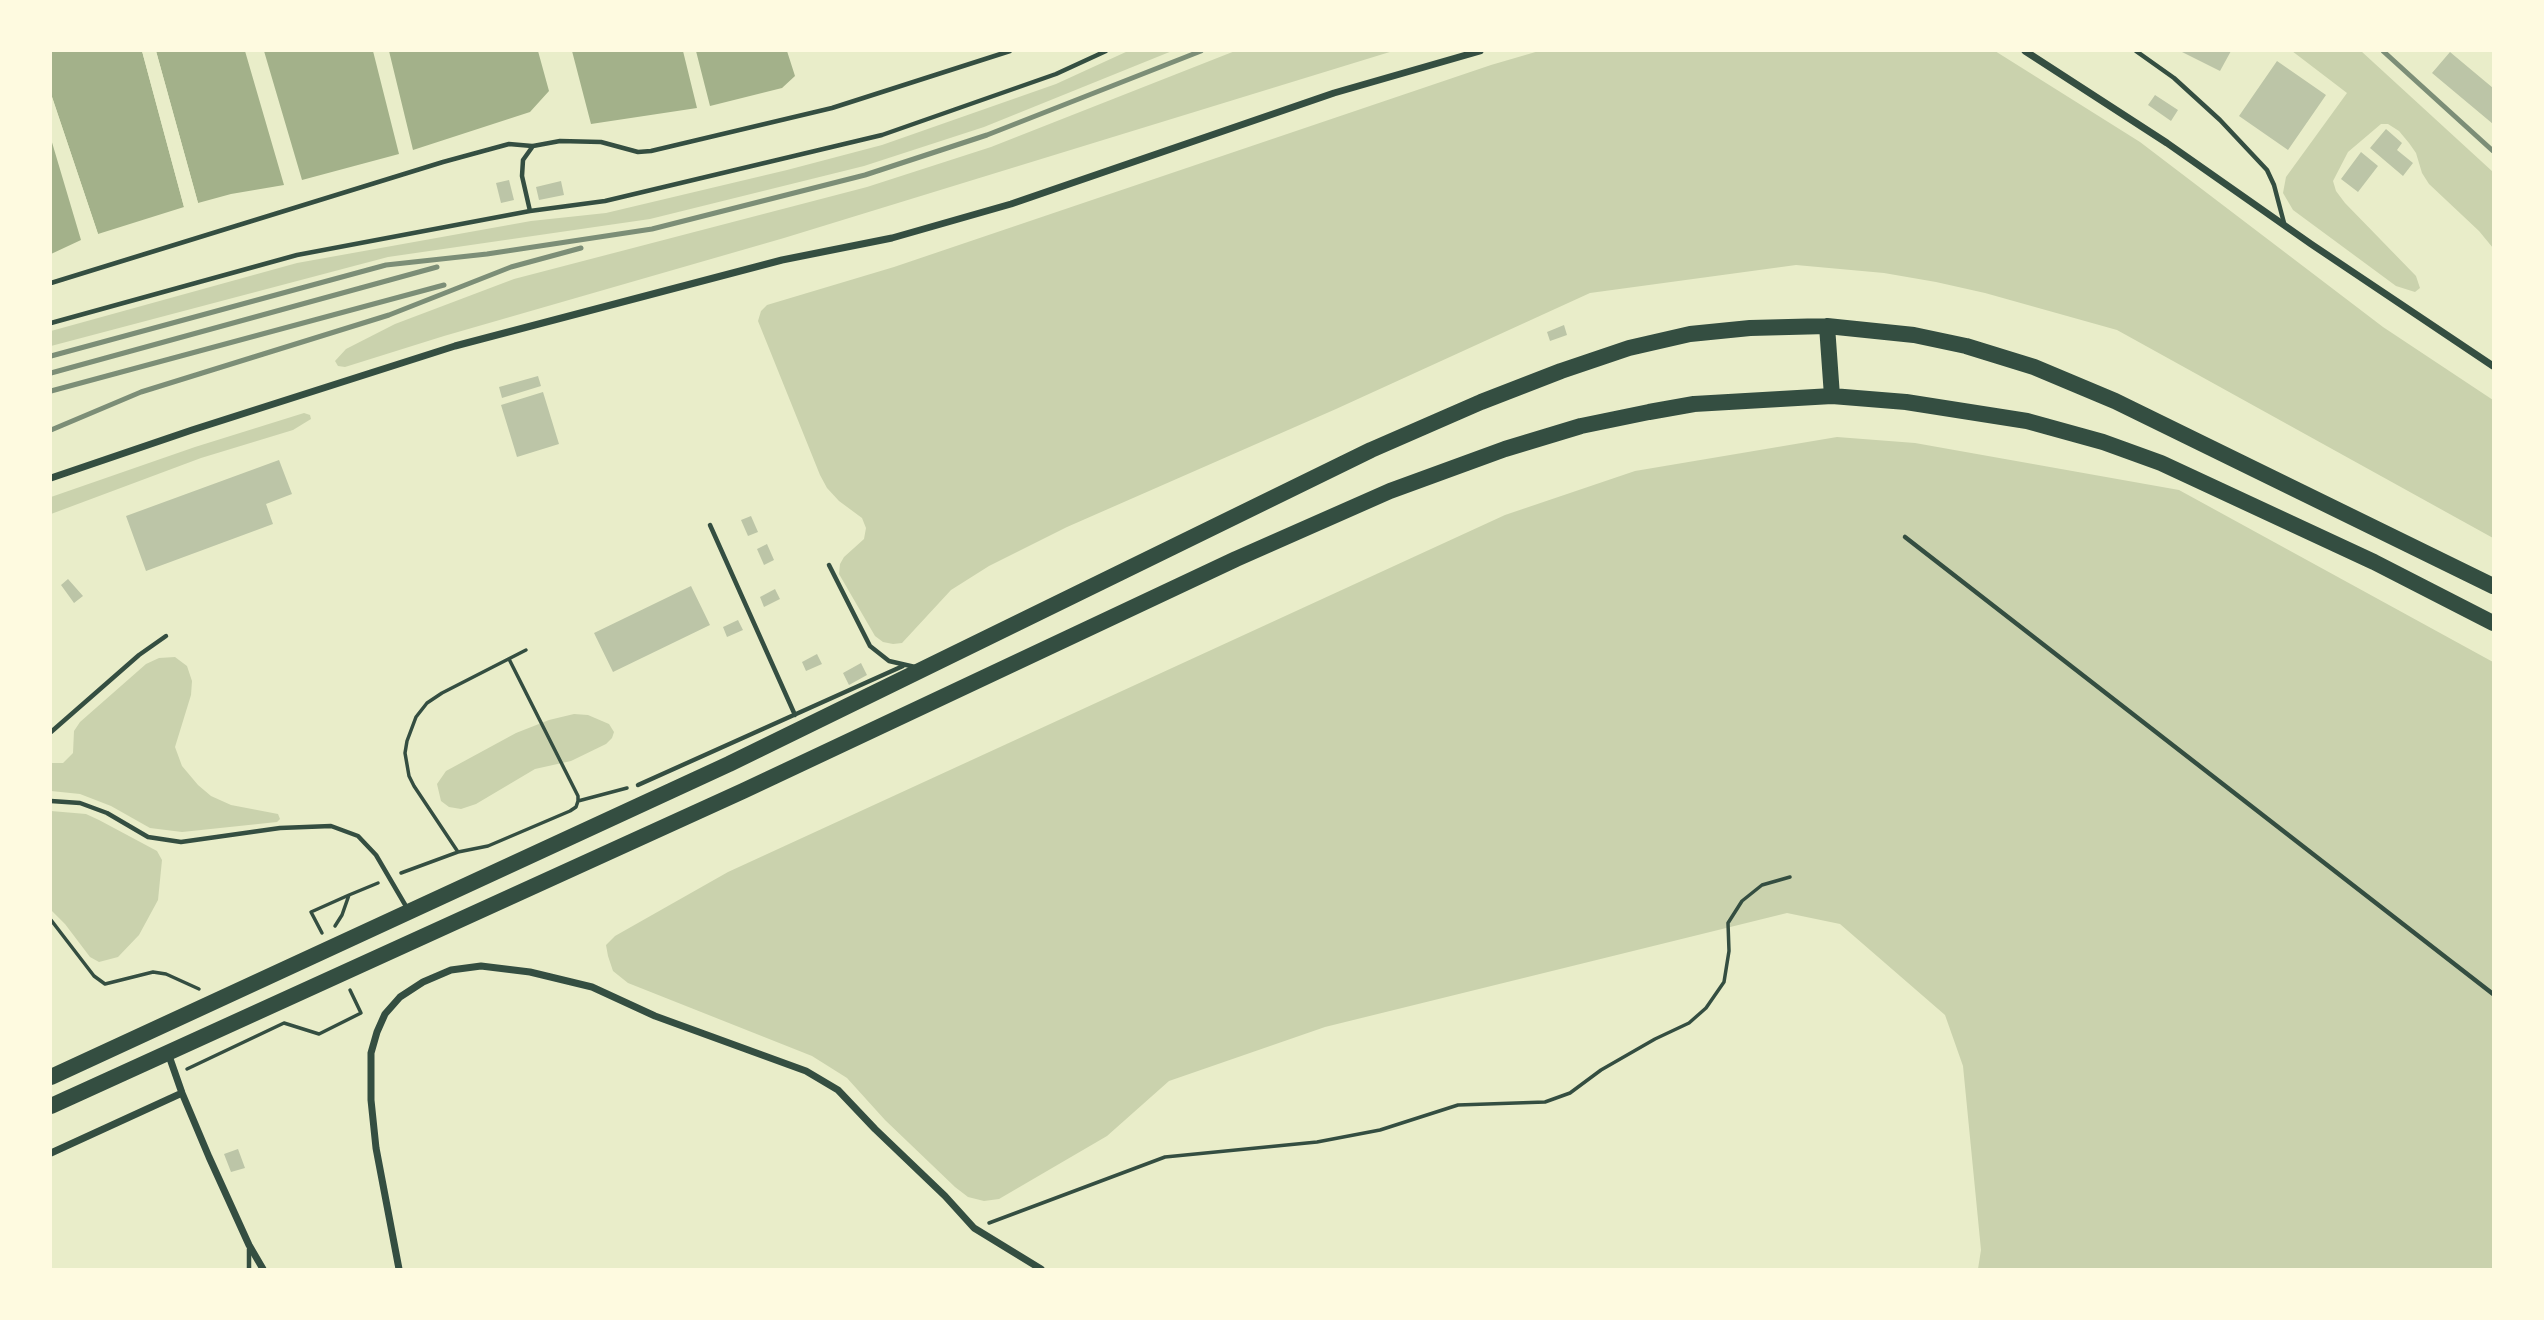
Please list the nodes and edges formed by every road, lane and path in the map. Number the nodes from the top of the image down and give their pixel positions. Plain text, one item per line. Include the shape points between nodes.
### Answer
1 (1010, 51) edge
2 (1106, 51) edge
3 (1480, 51) edge
4 (2025, 51) edge
5 (2136, 51) edge
6 (533, 146) junction
7 (530, 211) junction
8 (2284, 225) junction
9 (51, 283) edge
10 (51, 323) edge
11 (1827, 326) junction
12 (2493, 366) edge
13 (1832, 396) junction
14 (51, 478) edge
15 (710, 525) dead end
16 (1905, 537) dead end
17 (830, 565) dead end
18 (2493, 586) edge
19 (2493, 623) edge
20 (166, 636) dead end
21 (526, 650) dead end
22 (509, 659) junction
23 (904, 666) junction
24 (926, 668) junction
25 (795, 715) junction
26 (51, 732) edge
27 (638, 785) joint
28 (51, 801) edge
29 (578, 801) junction
30 (457, 852) junction
31 (1790, 877) dead end
32 (389, 878) junction
33 (349, 895) junction
34 (312, 912) dead end
35 (409, 912) junction
36 (51, 920) edge
37 (318, 935) dead end
38 (2493, 994) edge
39 (188, 995) dead end
40 (361, 1013) dead end
41 (168, 1052) junction
42 (177, 1074) junction
43 (51, 1077) edge
44 (182, 1093) junction
45 (51, 1106) edge
46 (51, 1153) edge
47 (974, 1228) junction
48 (249, 1245) junction
49 (249, 1269) edge
50 (263, 1269) edge
51 (399, 1269) edge
52 (1041, 1269) edge

1 - 6 lane via 832,108 651,151 601,142
2 - 7 lane via 1056,74 882,135 605,201
3 - 14 street via 1334,93 1011,204 892,238 782,260 455,345
4 - 8 street
5 - 8 lane via 2174,78 2267,170
6 - 7 lane via 523,160 522,176
6 - 9 lane via 509,145 443,162
7 - 10 lane via 297,256
8 - 12 street
11 - 13 highway
11 - 18 highway via 1914,335 2034,367 2115,401
11 - 24 highway via 1690,334 1561,371 1371,450
13 - 19 highway via 2027,421 2103,442 2173,469 2374,562
13 - 41 highway via 1695,404 1581,426 1390,491
15 - 25 lane
16 - 38 lane
17 - 23 lane via 870,646 878,655
20 - 26 lane
21 - 22 path
22 - 29 path
22 - 30 path via 427,703 416,716 407,741 407,766 414,786
23 - 24 lane
23 - 25 lane
24 - 35 highway
25 - 27 lane
27 - 29 path
28 - 32 lane via 80,803 148,838 181,842 331,826 358,836
29 - 30 path via 570,811 488,846
30 - 32 path
31 - 47 path via 1762,885 1742,901 1728,923 1724,982 1706,1008 1689,1023 1601,1070 1570,1093 1545,1102 1458,1105 1380,1130 1318,1142 1165,1157
32 - 33 path
32 - 35 lane
33 - 34 path
33 - 37 path via 336,924
35 - 43 highway
36 - 39 path via 105,985 153,972 201,989
40 - 42 path via 319,1034 284,1023
41 - 42 street
41 - 45 highway
42 - 44 street
44 - 46 street
44 - 48 street
47 - 51 street via 838,1090 806,1071 655,1016 592,987 481,966 451,970 423,982 400,997 377,1032 372,1053 372,1112
47 - 52 street
48 - 49 lane
48 - 50 street

